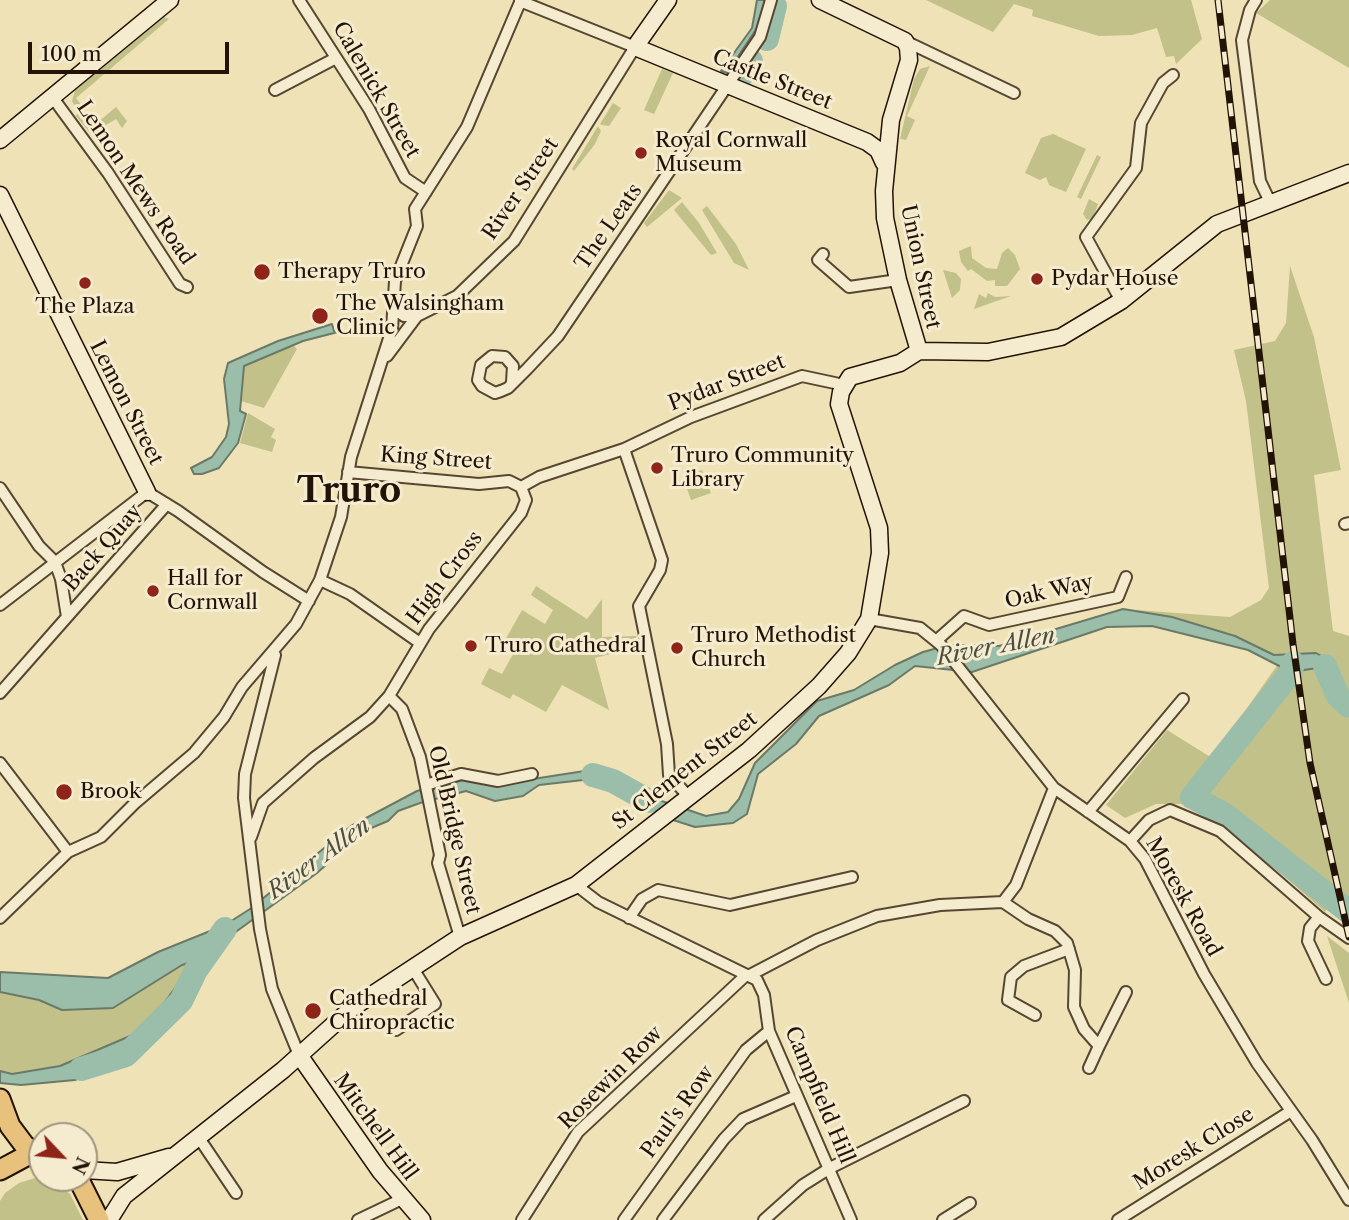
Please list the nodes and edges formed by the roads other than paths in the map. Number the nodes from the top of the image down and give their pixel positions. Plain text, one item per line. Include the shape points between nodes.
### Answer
1 (170, 0) edge
2 (299, 0) edge
3 (521, 0) edge
4 (668, 0) edge
5 (771, 0) edge
6 (820, 0) edge
7 (1256, 0) edge
8 (905, 41) junction
9 (635, 47) junction
10 (933, 54) junction
11 (336, 58) junction
12 (906, 68) junction
13 (1173, 75) dead end
14 (729, 85) junction
15 (275, 90) dead end
16 (1014, 93) dead end
17 (53, 98) junction
18 (893, 108) junction
19 (0, 140) edge
20 (867, 142) junction
21 (884, 163) junction
22 (1349, 173) edge
23 (426, 192) junction
24 (0, 197) edge
25 (1277, 202) junction
26 (816, 259) dead end
27 (898, 279) junction
28 (187, 286) dead end
29 (1121, 300) junction
30 (393, 308) junction
31 (418, 316) junction
32 (919, 351) junction
33 (384, 359) junction
34 (512, 382) dead end
35 (844, 385) junction
36 (624, 449) junction
37 (348, 472) junction
38 (521, 487) junction
39 (0, 488) edge
40 (147, 492) junction
41 (167, 504) junction
42 (55, 562) junction
43 (1126, 577) dead end
44 (320, 580) junction
45 (310, 601) junction
46 (0, 605) edge
47 (67, 617) junction
48 (869, 619) junction
49 (420, 643) junction
50 (938, 643) junction
51 (275, 652) junction
52 (0, 693) edge
53 (389, 696) junction
54 (1183, 699) dead end
55 (0, 763) edge
56 (532, 774) dead end
57 (426, 785) junction
58 (1055, 788) junction
59 (688, 796) junction
60 (1088, 812) junction
61 (251, 837) junction
62 (1130, 841) junction
63 (68, 852) junction
64 (852, 877) dead end
65 (576, 885) junction
66 (1003, 902) junction
67 (1319, 917) junction
68 (629, 918) junction
69 (0, 919) edge
70 (460, 937) junction
71 (1349, 938) edge
72 (1069, 949) junction
73 (412, 967) junction
74 (747, 976) junction
75 (1326, 979) dead end
76 (1126, 992) dead end
77 (1035, 1015) dead end
78 (396, 1030) dead end
79 (769, 1031) junction
80 (1099, 1046) junction
81 (299, 1055) junction
82 (1089, 1068) dead end
83 (796, 1096) junction
84 (0, 1100) edge
85 (964, 1101) dead end
86 (1291, 1111) junction
87 (199, 1138) junction
88 (28, 1148) edge
89 (28, 1155) edge
90 (175, 1155) junction
91 (830, 1168) junction
92 (0, 1170) edge
93 (98, 1171) edge
94 (85, 1192) edge
95 (236, 1193) dead end
96 (402, 1199) junction
97 (1349, 1200) edge
98 (970, 1203) dead end
99 (99, 1220) edge
100 (109, 1220) edge
101 (358, 1220) edge
102 (422, 1220) edge
103 (522, 1220) edge
104 (624, 1220) edge
105 (663, 1220) edge
106 (764, 1220) edge
107 (851, 1220) edge
108 (943, 1220) edge
109 (1118, 1220) edge

1 - 17 main road
2 - 11 street, Calenick Street
3 - 9 street
3 - 23 street via 471,120
4 - 9 main road
5 - 14 street, The Leats via 763,32
6 - 8 main road
7 - 25 street via 1242,40 1260,181
8 - 10 street
8 - 12 main road, Union Street via 909,54
9 - 14 main road, Castle Street
9 - 31 street, River Street via 514,241 457,296
10 - 12 street
10 - 16 street
11 - 15 street
11 - 23 street, Calenick Street via 405,178
12 - 18 main road, Union Street
13 - 29 street via 1163,83 1141,123 1134,170 1086,237
14 - 20 main road, Castle Street
14 - 34 street, The Leats via 558,336
17 - 19 main road
17 - 28 street, Lemon Mews Road via 180,284
18 - 20 main road, Union Street via 879,134
18 - 21 main road, Union Street
20 - 21 main road, Castle Street via 878,150
21 - 27 main road, Union Street via 885,218
22 - 25 main road
23 - 30 street via 415,209 417,226 395,281
24 - 40 main road, Lemon Street
25 - 29 main road via 1217,224
26 - 27 street via 849,287
27 - 32 main road, Union Street
29 - 32 main road via 1045,342 988,352
30 - 31 street via 404,316
30 - 33 street
31 - 33 street, River Street
32 - 35 main road via 900,363 854,374
33 - 37 street
35 - 36 street, Pydar Street via 802,376 691,417
35 - 48 main road, St Clement Street via 840,409 879,528 878,573
36 - 38 street, Pydar Street
36 - 59 street via 662,560 639,606 669,775
37 - 38 street, King Street via 479,484 509,481
37 - 44 street via 341,517
38 - 49 street, High Cross via 526,497 524,508
39 - 42 street
40 - 41 street, Lemon Street
40 - 42 street
41 - 45 street, Lemon Street via 230,551
41 - 47 street, Back Quay
42 - 46 street
42 - 47 street, Back Quay
43 - 50 street, Oak Way via 1118,597 989,625 964,616
44 - 45 street
44 - 49 street via 350,594
45 - 51 street
47 - 52 street, Back Quay
48 - 50 street, Moresk Road via 920,628
48 - 59 main road, St Clement Street via 848,653 794,710
49 - 53 street, High Cross
50 - 58 street, Moresk Road
51 - 61 street via 245,774
51 - 63 street via 242,687 194,753 92,844
53 - 57 street, Old Bridge Street via 404,713
53 - 61 street, High Cross via 370,717 263,803
54 - 60 street
55 - 63 street
56 - 57 street via 498,781 461,774
57 - 70 street, Old Bridge Street via 438,863
58 - 60 street, Moresk Road
58 - 66 street via 1016,885
59 - 65 main road, St Clement Street
60 - 62 street, Moresk Road
61 - 81 street via 260,929 272,989
62 - 67 street via 1149,820 1170,810 1220,831
62 - 86 street, Moresk Road via 1145,859 1256,1063
63 - 69 street
64 - 68 street via 730,905 658,890 642,899
65 - 68 street
65 - 70 main road, St Clement Street
66 - 72 street via 1055,931
66 - 74 street, Rosewin Row via 940,905 877,916 827,935
67 - 71 street
67 - 75 street via 1308,941
68 - 74 street
70 - 73 main road, St Clement Street
72 - 77 street via 1024,966 1011,976 1008,1000
72 - 80 street via 1075,970 1074,1007 1084,1030
73 - 78 street via 435,1004
73 - 81 main road, St Clement Street via 352,1008
74 - 79 street, Campfield Hill via 764,995
74 - 103 street, Rosewin Row via 578,1132
76 - 80 street
79 - 83 street, Campfield Hill
79 - 104 street, Paul's Row via 746,1051
80 - 82 street
81 - 87 main road, St Clement Street
81 - 96 main road, Mitchell Hill
83 - 91 street, Campfield Hill
83 - 105 street via 743,1119
84 - 88 highway via 10,1126
85 - 91 street
86 - 97 street, Moresk Road
86 - 109 street, Moresk Close
87 - 90 main road, St Clement Street
87 - 95 street
89 - 92 highway
90 - 93 main road via 117,1172
90 - 100 main road, St Clement Street via 124,1196
91 - 106 street
91 - 107 street, Campfield Hill
94 - 99 highway
96 - 101 street
96 - 102 main road, Mitchell Hill
98 - 108 street

